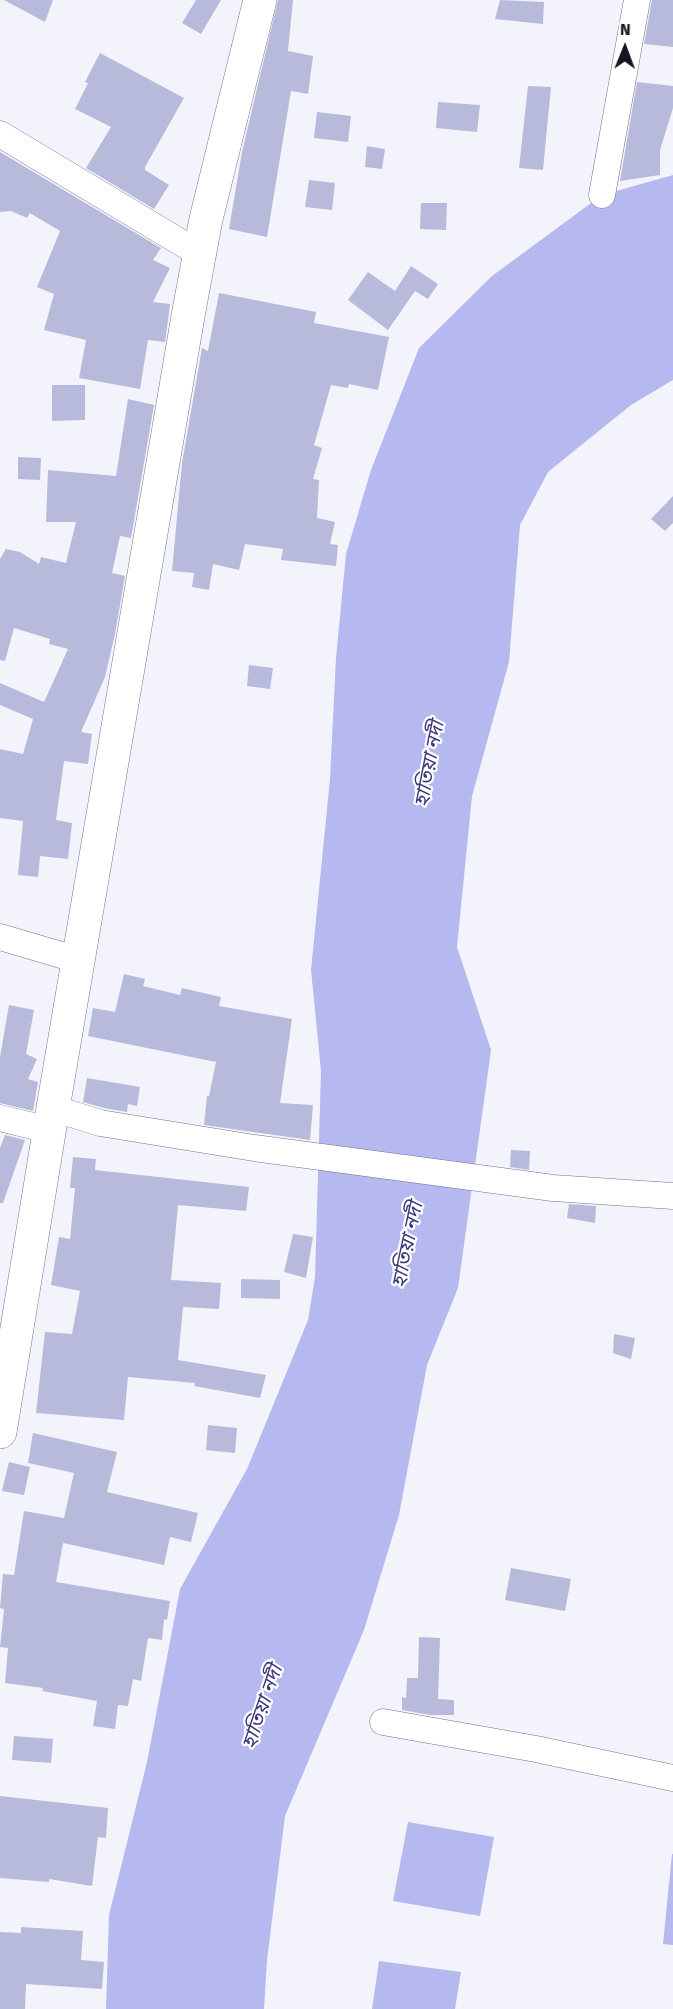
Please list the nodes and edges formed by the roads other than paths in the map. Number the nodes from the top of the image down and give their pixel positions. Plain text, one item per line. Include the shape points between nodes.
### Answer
1 (260, 0) edge
2 (637, 0) edge
3 (0, 134) edge
4 (602, 195) dead end
5 (200, 254) junction
6 (0, 938) edge
7 (78, 960) junction
8 (0, 1118) edge
9 (51, 1119) junction
10 (673, 1196) edge
11 (0, 1432) edge
12 (383, 1722) dead end
13 (673, 1778) edge

1 - 5 main road
2 - 4 street
3 - 5 street
5 - 7 main road
6 - 7 street
7 - 9 main road
8 - 9 street
9 - 10 street via 554,1188
9 - 11 main road
12 - 13 street

